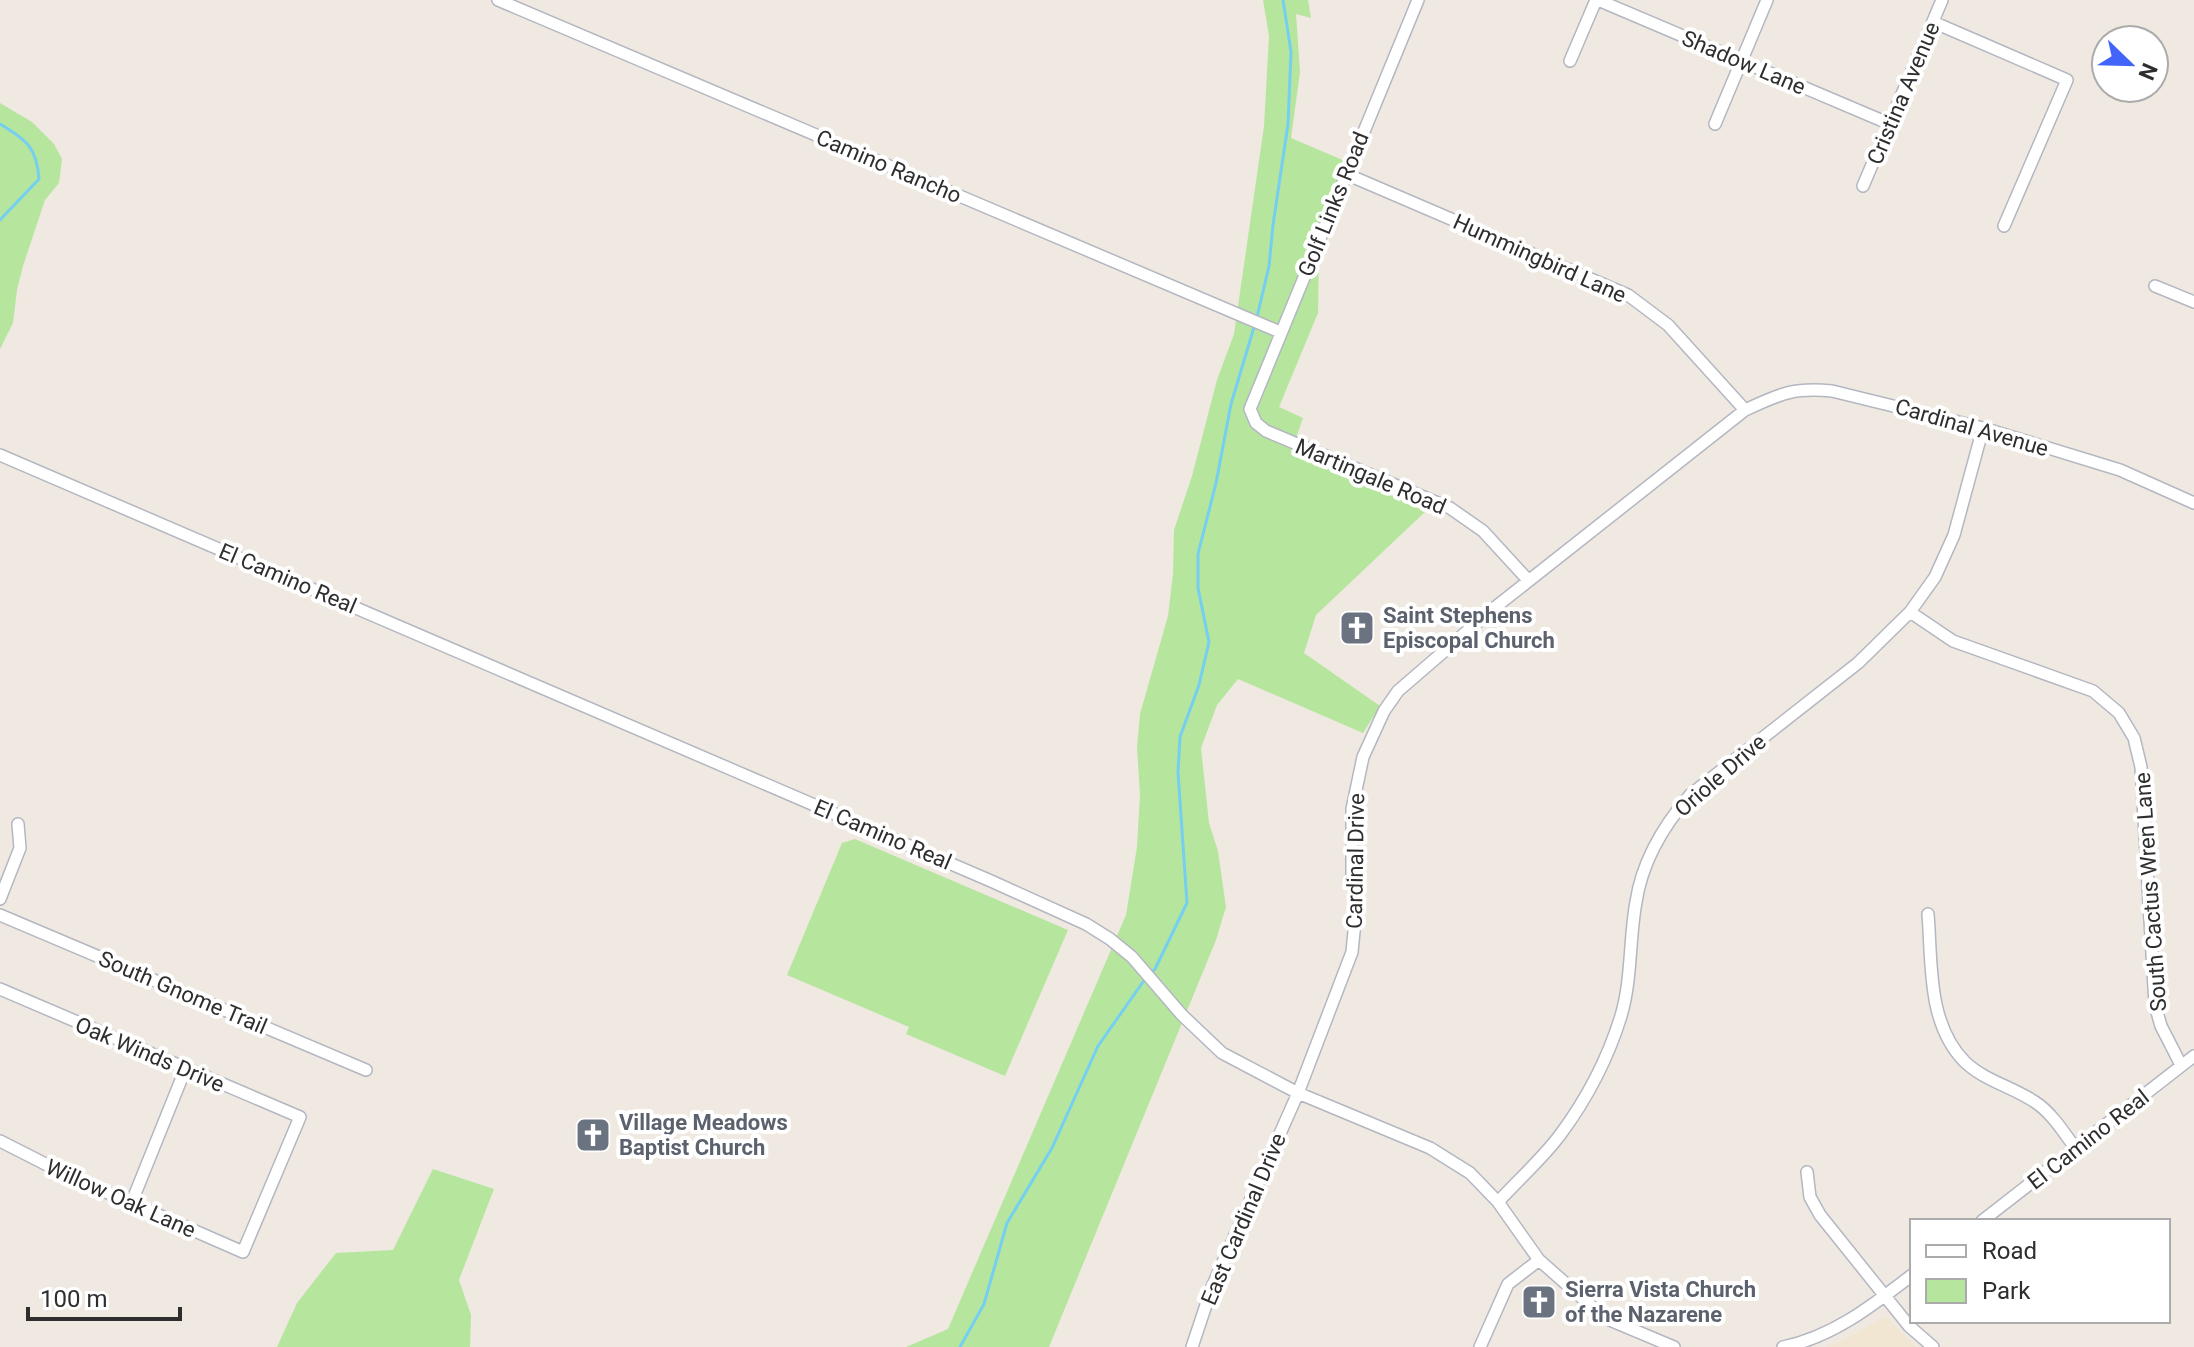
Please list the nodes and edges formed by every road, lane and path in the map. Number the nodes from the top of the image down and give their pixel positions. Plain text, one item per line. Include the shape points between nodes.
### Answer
1 (498, 0) edge
2 (1418, 0) edge
3 (1597, 0) edge
4 (1767, 0) edge
5 (1942, 0) edge
6 (1933, 22) junction
7 (1570, 61) dead end
8 (1742, 61) junction
9 (1715, 124) dead end
10 (1890, 124) junction
11 (1346, 174) junction
12 (1863, 186) dead end
13 (2004, 226) dead end
14 (2155, 286) dead end
15 (2194, 302) edge
16 (1280, 332) junction
17 (1250, 409) joint
18 (1745, 410) junction
19 (1983, 428) junction
20 (0, 455) edge
21 (2194, 503) edge
22 (1528, 580) junction
23 (1910, 612) junction
24 (18, 824) dead end
25 (0, 899) edge
26 (1928, 914) dead end
27 (0, 915) edge
28 (0, 989) edge
29 (2194, 1056) edge
30 (2181, 1065) junction
31 (185, 1070) junction
32 (366, 1070) dead end
33 (1298, 1093) junction
34 (0, 1141) edge
35 (2076, 1149) junction
36 (1807, 1172) dead end
37 (1498, 1202) junction
38 (131, 1204) junction
39 (1985, 1219) edge
40 (243, 1252) joint
41 (1539, 1260) junction
42 (1910, 1277) edge
43 (1885, 1296) junction
44 (1192, 1347) edge
45 (1480, 1347) edge
46 (1674, 1347) edge
47 (1783, 1347) edge
48 (1933, 1347) edge

1 - 16 street, Camino Rancho
2 - 11 street, Golf Links Road
3 - 7 street
3 - 8 street, Shadow Lane
4 - 8 street
5 - 6 street, Cristina Avenue
6 - 10 street, Cristina Avenue
6 - 13 street via 2067,80
8 - 9 street
8 - 10 street, Shadow Lane
10 - 12 street, Cristina Avenue
11 - 16 street, Golf Links Road
11 - 18 street, Hummingbird Lane via 1628,295 1668,325
14 - 15 street
16 - 17 street, Golf Links Road
17 - 22 street, Martingale Road via 1266,431 1450,508 1483,531
18 - 19 street, Cardinal Avenue via 1786,391 1808,389 1866,397
18 - 22 street, Cardinal Drive
19 - 21 street, Cardinal Avenue via 2120,470
19 - 23 street, Oriole Drive via 1954,535 1935,577
20 - 33 street, El Camino Real via 1086,924 1147,974 1222,1053
22 - 33 street, Cardinal Drive via 1398,691 1370,739 1352,809 1352,952
23 - 30 street, South Cactus Wren Lane via 1953,641 2093,691 2119,713 2134,738 2141,767 2155,1005
23 - 37 street, Oriole Drive via 1858,663 1690,795 1669,819 1643,875 1627,989 1604,1060 1559,1135
24 - 25 street via 20,848
26 - 35 street via 1934,999 1946,1034 1965,1061 2036,1103
27 - 32 street, South Gnome Trail
28 - 31 street, Oak Winds Drive
29 - 30 street, El Camino Real
30 - 35 street, El Camino Real
31 - 38 street
31 - 40 street, Oak Winds Drive via 300,1117
33 - 37 street, El Camino Real via 1430,1148 1470,1173
33 - 44 street, East Cardinal Drive via 1212,1287
34 - 38 street, Willow Oak Lane
35 - 39 street, El Camino Real
36 - 43 street via 1810,1197 1820,1215
37 - 41 street, El Camino Real
38 - 40 street, Willow Oak Lane
41 - 45 street via 1508,1284
41 - 46 street, El Camino Real via 1605,1318
42 - 43 street
43 - 47 street via 1832,1332
43 - 48 street

